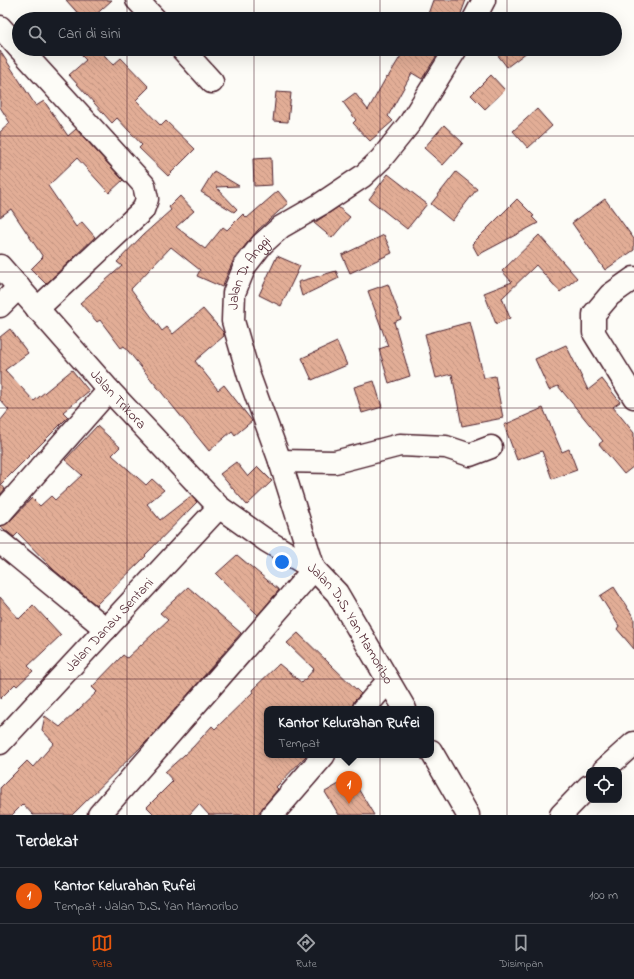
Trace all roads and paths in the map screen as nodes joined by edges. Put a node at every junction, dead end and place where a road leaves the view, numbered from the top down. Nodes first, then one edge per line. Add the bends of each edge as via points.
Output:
1 (137, 0) edge
2 (484, 0) edge
3 (148, 12) edge
4 (478, 12) edge
5 (0, 27) edge
6 (12, 41) edge
7 (25, 56) edge
8 (188, 56) edge
9 (452, 56) edge
10 (212, 82) dead end
11 (0, 266) edge
12 (634, 278) edge
13 (19, 287) junction
14 (0, 306) edge
15 (37, 310) junction
16 (109, 390) junction
17 (634, 397) edge
18 (491, 447) dead end
19 (280, 461) junction
20 (219, 507) junction
21 (0, 514) edge
22 (244, 524) joint
23 (0, 542) edge
24 (314, 569) junction
25 (106, 629) junction
26 (388, 681) junction
27 (367, 706) edge
28 (403, 706) edge
29 (0, 743) edge
30 (634, 743) edge
31 (434, 756) edge
32 (321, 758) edge
33 (607, 767) edge
34 (586, 789) edge
35 (99, 815) edge
36 (272, 815) edge
37 (468, 815) edge
38 (561, 815) edge

1 - 3 street
2 - 4 street
5 - 6 street
7 - 15 street via 144,185 147,199 143,210
8 - 10 street
9 - 19 street, Jalan D. Anggi via 410,123 381,160 327,200 281,227 262,244 245,266 234,293 233,320 249,376
11 - 13 street, Jalan Trikora
12 - 17 street via 610,295 594,314 594,333
13 - 14 street
13 - 15 street, Jalan Trikora
15 - 16 street, Jalan Trikora
16 - 20 street, Jalan Trikora
16 - 21 street
18 - 19 street via 470,455 446,447 400,445 335,462
19 - 24 street, Jalan D. Anggi
20 - 22 street, Jalan Trikora
20 - 25 street, Jalan Danau Sentani
22 - 24 street, Jalan D.S. Yan Mamoribo
23 - 25 street
24 - 26 street, Jalan D.S. Yan Mamoribo via 337,594
24 - 35 street
25 - 29 street, Jalan Danau Sentani
26 - 27 street
26 - 28 street, Jalan D.S. Yan Mamoribo
30 - 33 street
31 - 37 street
32 - 36 street
34 - 38 street

